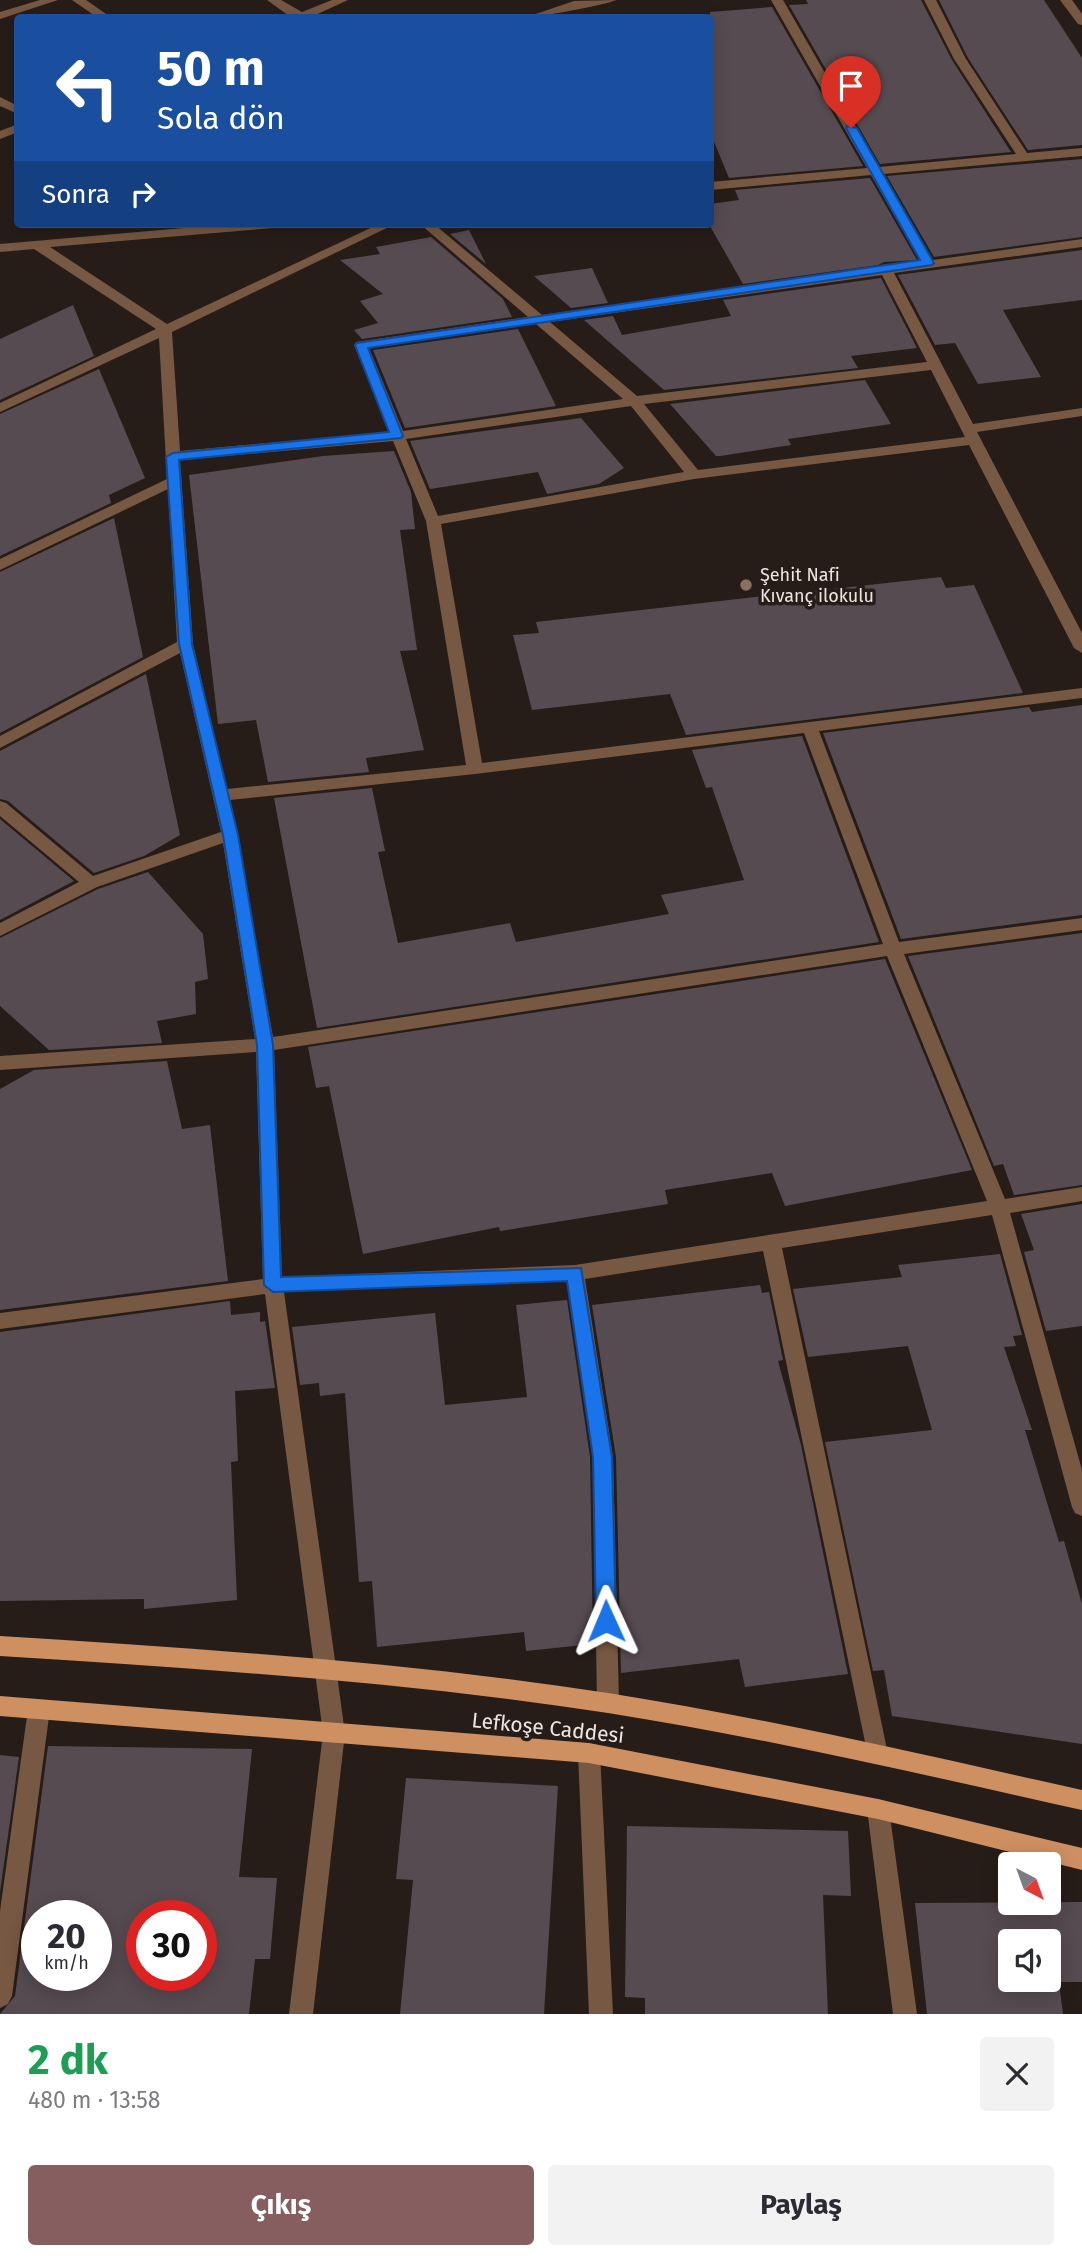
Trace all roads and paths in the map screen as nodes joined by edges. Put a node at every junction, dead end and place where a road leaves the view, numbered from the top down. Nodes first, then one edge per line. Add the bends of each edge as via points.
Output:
1 (52, 0) edge
2 (78, 0) edge
3 (273, 0) edge
4 (342, 0) edge
5 (610, 0) edge
6 (777, 0) edge
7 (930, 0) edge
8 (1066, 0) edge
9 (101, 14) edge
10 (296, 14) edge
11 (308, 14) edge
12 (542, 14) edge
13 (0, 16) edge
14 (1082, 22) edge
15 (1082, 152) edge
16 (1024, 158) junction
17 (876, 171) junction
18 (714, 186) edge
19 (117, 228) edge
20 (177, 228) edge
21 (380, 228) edge
22 (431, 228) edge
23 (107, 237) junction
24 (34, 243) junction
25 (1082, 243) edge
26 (0, 248) edge
27 (928, 263) junction
28 (885, 268) junction
29 (538, 318) junction
30 (165, 329) junction
31 (936, 365) junction
32 (634, 401) junction
33 (0, 408) edge
34 (1081, 413) edge
35 (970, 435) junction
36 (397, 436) junction
37 (173, 457) junction
38 (694, 475) junction
39 (172, 482) junction
40 (433, 521) junction
41 (0, 565) edge
42 (186, 644) junction
43 (1082, 648) edge
44 (1082, 693) edge
45 (810, 727) junction
46 (0, 743) edge
47 (475, 769) junction
48 (221, 795) junction
49 (0, 807) edge
50 (230, 835) junction
51 (91, 883) junction
52 (1082, 924) edge
53 (0, 930) edge
54 (893, 949) junction
55 (265, 1045) junction
56 (0, 1063) edge
57 (1082, 1194) edge
58 (999, 1206) junction
59 (771, 1242) junction
60 (575, 1273) junction
61 (273, 1285) junction
62 (0, 1321) edge
63 (1079, 1481) edge
64 (1082, 1507) edge
65 (0, 1646) edge
66 (326, 1668) junction
67 (608, 1703) junction
68 (0, 1706) edge
69 (39, 1709) junction
70 (334, 1733) junction
71 (589, 1754) junction
72 (877, 1754) junction
73 (1082, 1800) edge
74 (878, 1809) junction
75 (1082, 1858) edge
76 (0, 1996) edge
77 (301, 2014) edge
78 (601, 2014) edge
79 (905, 2014) edge

1 - 13 street
2 - 9 street
3 - 10 street
4 - 11 street
5 - 12 street
6 - 17 street
7 - 16 street via 960,59
8 - 14 street
15 - 16 street
16 - 17 street
17 - 18 street
17 - 27 street
19 - 23 street
20 - 23 street
21 - 30 street
22 - 29 street
23 - 24 street
24 - 26 street
24 - 30 street
25 - 27 street
27 - 28 street
28 - 29 street
28 - 31 street
29 - 32 street
29 - 36 street via 361,345
30 - 33 street
30 - 37 street
31 - 32 street
31 - 35 street
32 - 36 street
32 - 38 street
34 - 35 street
35 - 38 street
35 - 43 street
36 - 37 street
36 - 40 street
37 - 39 street
38 - 40 street
39 - 41 street
39 - 42 street
40 - 47 street
42 - 46 street
42 - 48 street
44 - 45 street
45 - 47 street
45 - 54 street
47 - 48 street
48 - 50 street
49 - 51 street
50 - 51 street
50 - 55 street
51 - 53 street
52 - 54 street
54 - 55 street
54 - 58 street
55 - 56 street
55 - 61 street
57 - 58 street
58 - 59 street
58 - 63 street
59 - 60 street
59 - 72 street
60 - 61 street
60 - 67 street via 603,1457
61 - 62 street
61 - 66 street
63 - 64 street
65 - 66 main road, Lefkoşe Caddesi
66 - 67 main road, Lefkoşe Caddesi
66 - 70 street
67 - 72 main road, Lefkoşe Caddesi
68 - 69 main road, Lefkoşe Caddesi
69 - 70 main road, Lefkoşe Caddesi
69 - 76 street
70 - 71 main road, Lefkoşe Caddesi
70 - 77 street
71 - 74 main road, Lefkoşe Caddesi
71 - 78 street
72 - 73 main road, Lefkoşe Caddesi
74 - 75 main road, Lefkoşe Caddesi
74 - 79 street

